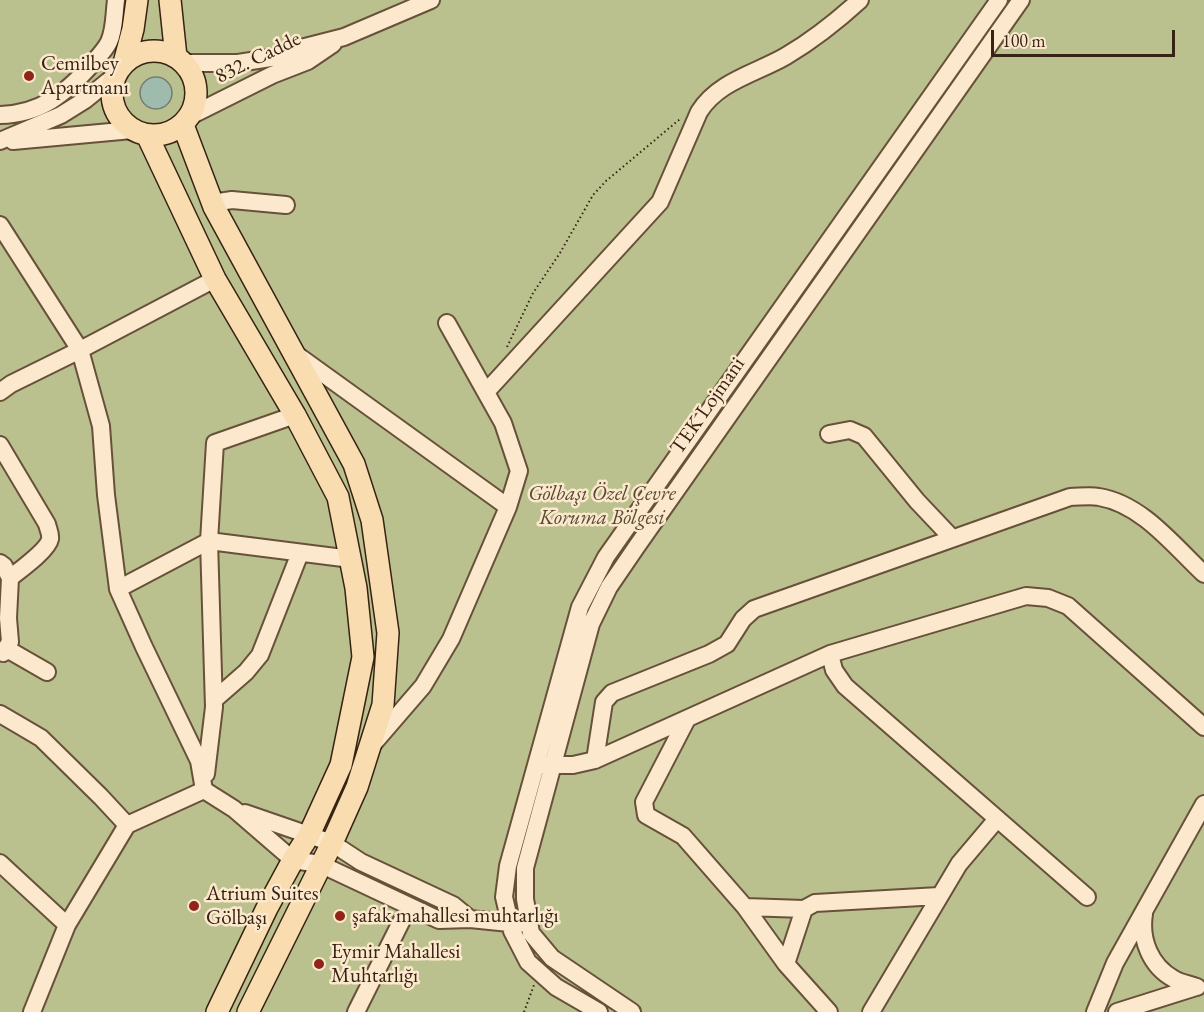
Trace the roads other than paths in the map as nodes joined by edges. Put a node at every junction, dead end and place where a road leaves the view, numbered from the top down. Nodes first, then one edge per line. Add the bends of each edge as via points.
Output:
1 (116, 0) edge
2 (137, 0) edge
3 (170, 0) edge
4 (430, 0) edge
5 (860, 0) edge
6 (999, 0) edge
7 (1021, 0) edge
8 (344, 37) junction
9 (180, 60) junction
10 (120, 68) junction
11 (0, 115) edge
12 (187, 120) junction
13 (140, 132) junction
14 (0, 142) edge
15 (212, 203) junction
16 (286, 205) dead end
17 (0, 225) edge
18 (215, 279) junction
19 (447, 323) dead end
20 (80, 350) junction
21 (295, 354) junction
22 (0, 392) edge
23 (486, 392) junction
24 (295, 415) junction
25 (829, 434) dead end
26 (0, 445) edge
27 (508, 507) junction
28 (952, 538) junction
29 (209, 541) junction
30 (300, 553) junction
31 (351, 559) junction
32 (0, 563) edge
33 (1204, 574) edge
34 (10, 578) junction
35 (118, 589) junction
36 (4, 650) edge
37 (830, 654) junction
38 (46, 672) dead end
39 (214, 700) junction
40 (0, 714) edge
41 (687, 718) junction
42 (1204, 727) edge
43 (369, 750) junction
44 (595, 760) junction
45 (545, 765) junction
46 (204, 790) junction
47 (1204, 804) edge
48 (234, 809) junction
49 (997, 819) junction
50 (127, 825) junction
51 (309, 835) junction
52 (332, 843) junction
53 (293, 860) junction
54 (0, 862) edge
55 (320, 864) junction
56 (939, 896) junction
57 (1087, 897) dead end
58 (745, 907) junction
59 (804, 909) junction
60 (1144, 910) junction
61 (402, 920) dead end
62 (470, 920) junction
63 (510, 924) junction
64 (67, 925) junction
65 (530, 925) junction
66 (786, 964) junction
67 (1200, 986) edge
68 (32, 1012) edge
69 (217, 1012) edge
70 (248, 1012) edge
71 (356, 1012) edge
72 (599, 1012) edge
73 (632, 1012) edge
74 (829, 1012) edge
75 (871, 1012) edge
76 (1095, 1012) edge
77 (1117, 1012) edge

1 - 11 street via 109,43 74,83 35,110
2 - 10 main road via 133,29
3 - 9 main road
4 - 8 street, 832. Cadde
5 - 23 street via 795,51 740,77 707,101 660,202
6 - 45 street, TEK Lojmani via 606,557 580,607
7 - 45 street, TEK Lojmani via 609,587 591,624
8 - 9 street, 832. Cadde via 261,60
8 - 12 street, 832. Cadde via 308,61 272,75
9 - 10 main road via 155,51 133,56
9 - 12 main road via 196,83 195,106
10 - 13 main road via 112,86 116,111 122,121
10 - 14 street via 85,100 61,115
12 - 13 main road via 172,132
12 - 15 main road
13 - 14 street
13 - 18 main road
15 - 16 street via 232,200
15 - 21 main road
17 - 20 street
18 - 20 street
18 - 24 main road
19 - 23 street
20 - 22 street
20 - 35 street via 101,426
21 - 27 street
21 - 43 main road via 354,464 372,520 388,633 383,705
23 - 27 street via 503,423 519,471
24 - 29 street via 215,443
24 - 31 main road via 338,497
25 - 28 street via 850,430 864,436
26 - 34 street via 51,536 45,548
27 - 43 street via 451,639 423,686
28 - 33 street via 1070,497 1098,497 1125,505 1145,518
28 - 44 street via 754,609 727,644 612,693 604,702
29 - 30 street
29 - 35 street
29 - 39 street
30 - 31 street
30 - 39 street via 260,655
31 - 51 main road via 363,657 341,765
32 - 34 street
34 - 36 street via 10,642
35 - 46 street via 199,761
36 - 38 street
37 - 41 street
37 - 42 street via 1026,596 1048,598 1068,606
37 - 49 street via 834,670 845,686
39 - 46 street
40 - 50 street via 41,738
41 - 44 street
41 - 58 street via 644,802 646,815 683,837
43 - 52 main road
44 - 45 street
45 - 63 street, TEK Lojmani via 508,866 504,897
45 - 65 street, TEK Lojmani via 525,868
46 - 48 street
46 - 50 street
47 - 60 street
48 - 51 street
48 - 53 street
49 - 56 street via 959,864
49 - 57 street
50 - 64 street
51 - 52 street
51 - 53 main road
52 - 55 main road
52 - 62 street via 361,862 453,905
53 - 55 street
53 - 69 main road
54 - 64 street
55 - 62 street via 439,920
55 - 70 main road
56 - 59 street via 815,903
56 - 75 street
58 - 59 street
58 - 66 street
59 - 66 street
60 - 67 street via 1145,945 1156,963 1173,979
60 - 76 street via 1115,963
61 - 71 street
62 - 63 street
63 - 65 street
63 - 72 street, TEK Lojmani via 528,962 556,987
64 - 68 street
65 - 73 street, TEK Lojmani via 531,933 552,958
66 - 74 street
67 - 77 street

